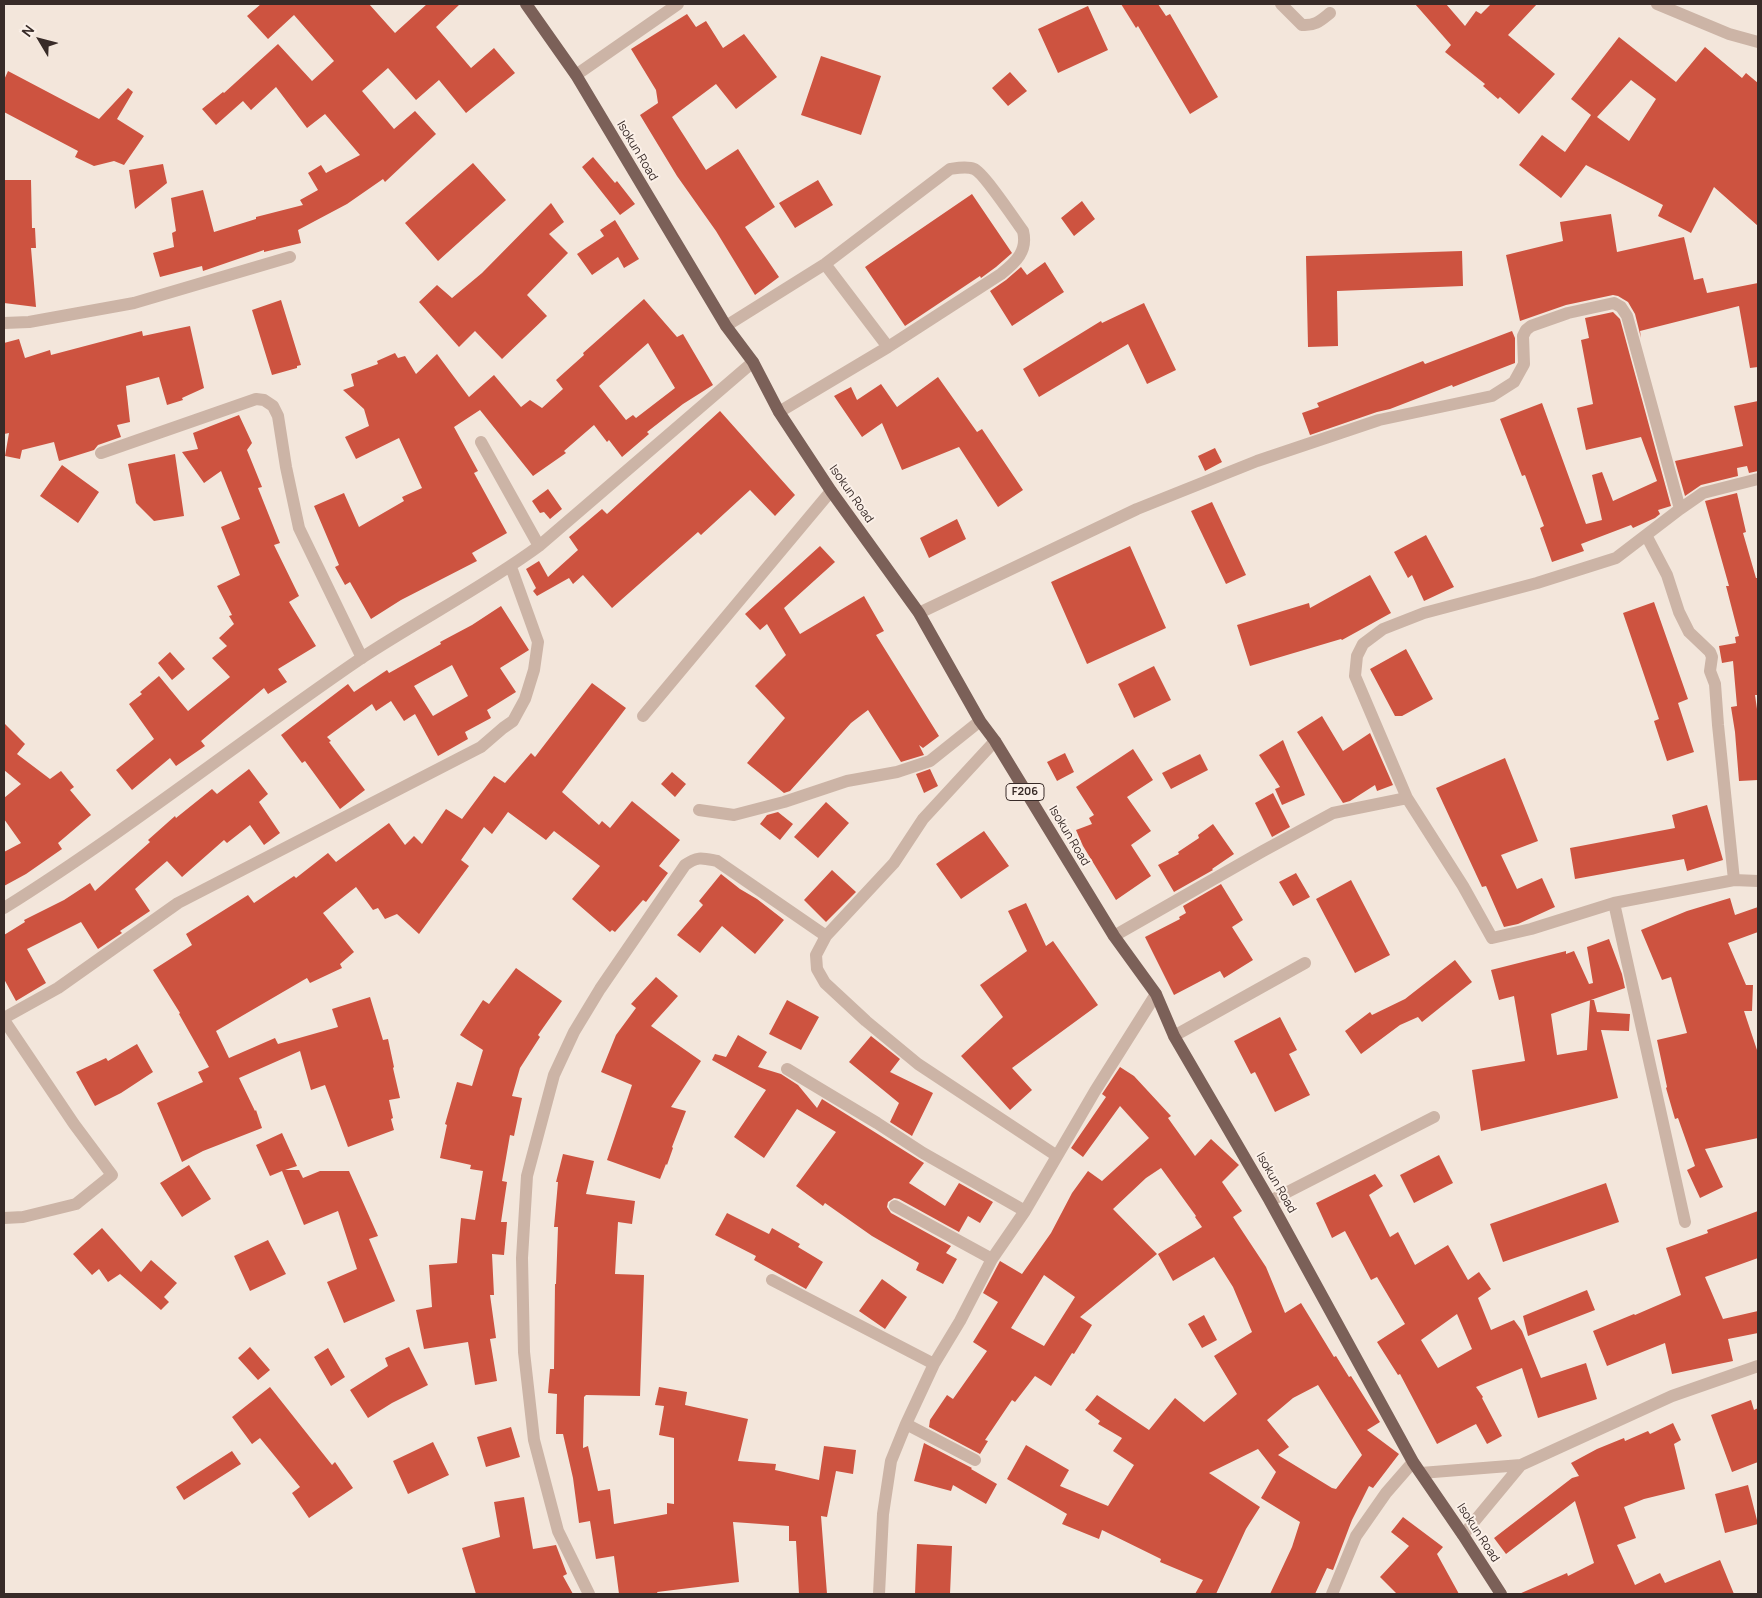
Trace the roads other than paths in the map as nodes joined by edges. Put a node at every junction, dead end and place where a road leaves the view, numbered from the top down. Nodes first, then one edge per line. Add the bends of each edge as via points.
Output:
1 (526, 4) edge
2 (678, 4) edge
3 (1281, 4) edge
4 (1656, 4) edge
5 (1330, 14) dead end
6 (1758, 42) edge
7 (576, 75) junction
8 (290, 257) dead end
9 (825, 264) junction
10 (4, 323) edge
11 (726, 326) junction
12 (888, 347) junction
13 (753, 362) junction
14 (779, 412) junction
15 (481, 442) dead end
16 (101, 453) dead end
17 (1758, 479) edge
18 (831, 491) junction
19 (1680, 509) junction
20 (1646, 536) junction
21 (539, 546) junction
22 (511, 567) junction
23 (919, 613) junction
24 (362, 658) junction
25 (643, 716) dead end
26 (980, 721) junction
27 (995, 741) junction
28 (1407, 798) junction
29 (699, 810) dead end
30 (1734, 880) junction
31 (1758, 881) edge
32 (1614, 903) junction
33 (4, 908) edge
34 (826, 936) junction
35 (1114, 936) junction
36 (1305, 964) dead end
37 (1156, 994) junction
38 (4, 1019) edge
39 (1174, 1036) junction
40 (787, 1069) dead end
41 (1434, 1117) dead end
42 (1057, 1156) junction
43 (1270, 1201) junction
44 (895, 1206) dead end
45 (1025, 1211) junction
46 (4, 1218) edge
47 (1685, 1222) dead end
48 (992, 1259) junction
49 (772, 1280) dead end
50 (934, 1364) junction
51 (1758, 1366) edge
52 (906, 1424) junction
53 (975, 1460) dead end
54 (1413, 1462) junction
55 (1521, 1465) junction
56 (1420, 1473) junction
57 (1463, 1535) junction
58 (589, 1594) edge
59 (879, 1594) edge
60 (1332, 1594) edge
61 (1501, 1594) edge

1 - 7 main road, Isokun Road / F206
2 - 7 street
3 - 5 street via 1302,25 1311,26
4 - 6 street via 1729,34
7 - 11 main road, Isokun Road / F206
8 - 10 street via 134,303 29,322
9 - 11 street
9 - 12 street
9 - 12 street via 950,168 974,169 989,184 1024,231 1026,240 1022,253 1002,274
11 - 13 main road, Isokun Road / F206
12 - 14 street
13 - 14 main road, Isokun Road / F206
13 - 21 street
14 - 18 main road, Isokun Road / F206
15 - 21 street
16 - 24 street via 256,399 273,406 278,416 298,528
17 - 19 street via 1703,493
18 - 23 main road, Isokun Road / F206
18 - 25 street
19 - 20 street
19 - 23 street via 1627,316 1614,303 1568,313 1531,326 1523,336 1524,364 1514,382 1492,396 1379,420 1257,461 1137,509
20 - 28 street via 1616,558 1424,613 1382,629 1363,644 1357,656 1355,676
20 - 30 street via 1668,575 1688,632 1712,657 1710,671 1715,684
21 - 22 street
22 - 24 street
22 - 38 street via 538,642 528,692 513,721 481,747 178,903 58,988
23 - 26 main road, Isokun Road / F206
24 - 33 street via 58,874
26 - 27 main road, Isokun Road / F206
26 - 29 street via 930,761 897,772 847,781 734,815
27 - 34 street via 923,819 894,863
27 - 35 main road, Isokun Road / F206
28 - 32 street via 1492,938
28 - 35 street via 1333,813
30 - 31 street
30 - 32 street
32 - 47 street
34 - 42 street via 816,955 817,969 825,983 918,1064
34 - 58 street via 717,861 695,858 685,865 600,989 574,1032 554,1075 526,1176 522,1258 524,1352 534,1440 558,1531
35 - 37 main road, Isokun Road / F206
36 - 39 street
37 - 39 main road, Isokun Road / F206
37 - 42 street
38 - 46 street via 112,1176 76,1204 23,1217
39 - 43 main road, Isokun Road / F206
40 - 45 street
41 - 43 street
42 - 45 street
43 - 54 main road, Isokun Road / F206
44 - 48 street
45 - 48 street
48 - 50 street
49 - 50 street
50 - 52 street
51 - 55 street via 1672,1396
52 - 53 street
52 - 59 street via 892,1460 883,1514
54 - 56 main road, Isokun Road / F206
54 - 60 street via 1356,1536
55 - 56 street
55 - 57 street
56 - 57 main road, Isokun Road / F206
57 - 61 main road, Isokun Road / F206

